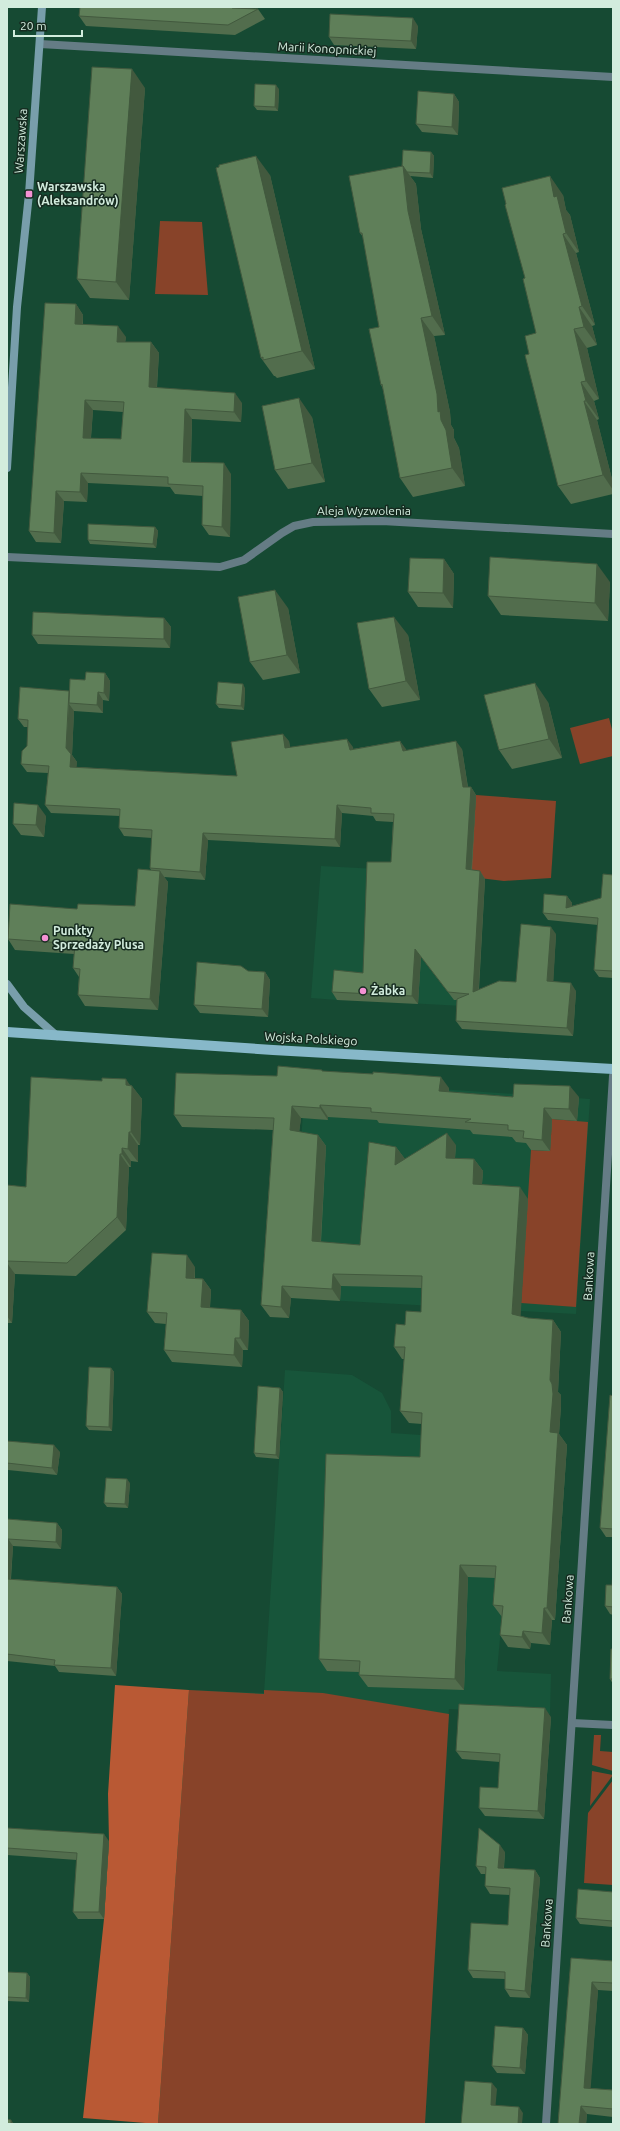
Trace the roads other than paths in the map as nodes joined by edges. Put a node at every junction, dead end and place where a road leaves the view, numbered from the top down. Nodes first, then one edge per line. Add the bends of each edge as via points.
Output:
1 (42, 7) edge
2 (40, 44) junction
3 (613, 77) edge
4 (7, 468) edge
5 (613, 534) edge
6 (7, 557) edge
7 (7, 984) edge
8 (7, 1032) edge
9 (57, 1036) junction
10 (613, 1069) edge
11 (613, 1076) edge
12 (572, 1723) junction
13 (613, 1725) edge
14 (546, 2124) edge

1 - 2 main road, Warszawska
2 - 3 street, Marii Konopnickiej
2 - 4 main road, Warszawska via 28,210 17,307
5 - 6 street, Aleja Wyzwolenia via 382,521 313,522 294,526 244,560 220,567
7 - 9 main road via 24,1007
8 - 9 main road, Wojska Polskiego
9 - 10 main road, Wojska Polskiego
11 - 12 street, Bankowa
12 - 13 street
12 - 14 street, Bankowa

